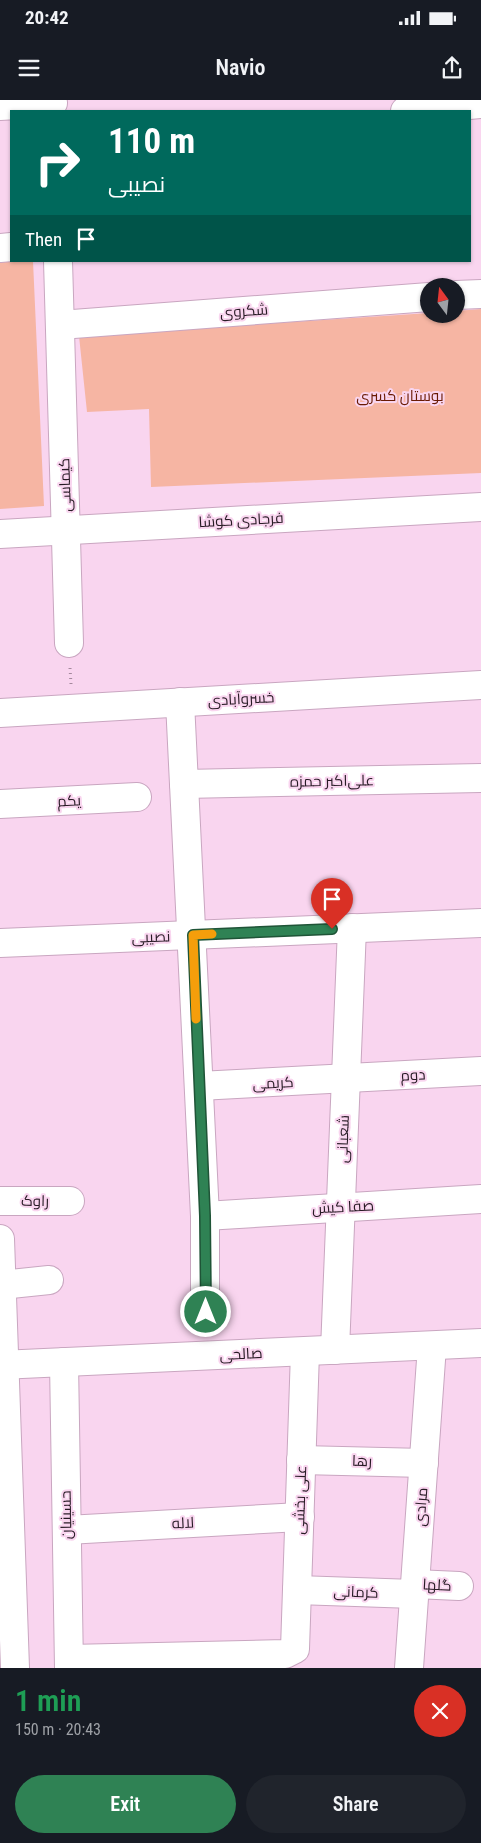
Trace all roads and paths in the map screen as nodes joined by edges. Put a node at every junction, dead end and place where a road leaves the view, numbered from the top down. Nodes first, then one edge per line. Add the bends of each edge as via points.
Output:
1 (481, 104) edge
2 (53, 105) edge
3 (0, 106) edge
4 (416, 110) edge
5 (58, 262) edge
6 (481, 294) edge
7 (465, 295) edge
8 (420, 299) edge
9 (60, 325) junction
10 (481, 507) edge
11 (66, 530) junction
12 (0, 534) edge
13 (70, 643) joint
14 (481, 685) edge
15 (180, 702) junction
16 (72, 708) junction
17 (0, 713) edge
18 (481, 778) edge
19 (184, 784) junction
20 (137, 797) dead end
21 (0, 804) edge
22 (481, 923) edge
23 (352, 928) junction
24 (193, 935) junction
25 (0, 942) edge
26 (481, 1071) edge
27 (346, 1079) junction
28 (199, 1086) junction
29 (481, 1200) edge
30 (0, 1201) edge
31 (70, 1201) dead end
32 (340, 1207) junction
33 (205, 1216) junction
34 (0, 1239) edge
35 (49, 1280) dead end
36 (1, 1285) junction
37 (206, 1312) dead end
38 (481, 1343) edge
39 (432, 1346) junction
40 (335, 1350) junction
41 (305, 1352) junction
42 (64, 1362) junction
43 (2, 1365) edge
44 (301, 1460) junction
45 (424, 1463) junction
46 (300, 1516) junction
47 (67, 1530) junction
48 (6, 1580) edge
49 (459, 1586) dead end
50 (415, 1589) junction
51 (297, 1590) junction
52 (10, 1657) edge
53 (69, 1664) edge
54 (409, 1668) edge

1 - 4 street
2 - 3 street
5 - 9 street, کیماسی
6 - 7 street
8 - 9 street, شکروی
9 - 11 street, کیماسی
10 - 11 street, فرجادی کوشا
11 - 12 street, فرجادی کوشا
11 - 13 street, کیماسی
13 - 16 path
14 - 15 street, خسروآبادی
15 - 16 street, خسروآبادی
15 - 19 street
16 - 17 street, خسروآبادی
18 - 19 street, علی‌اکبر حمزه
19 - 24 street
20 - 21 street, یکم
22 - 23 street, نصیبی
23 - 24 street, نصیبی
23 - 27 street, شعبانی
24 - 25 street, نصیبی
24 - 28 street
26 - 27 street, دوم
27 - 28 street, کریمی
27 - 32 street, شعبانی
28 - 33 street
29 - 32 street, صفا کیش
30 - 31 street, راوک
32 - 33 street, صفا کیش
32 - 40 street, شعبانی
33 - 37 street
34 - 36 street
35 - 36 street
36 - 43 street
38 - 39 street, صالحی
39 - 40 street, صالحی
39 - 45 street, مرادی
40 - 41 street, صالحی
41 - 42 street, صالحی
41 - 44 street, علی بخشی
42 - 43 street, صالحی
42 - 47 street, حسینیان
43 - 48 street
44 - 45 street, رها
44 - 46 street, علی بخشی
45 - 50 street, مرادی
46 - 47 street, لاله
46 - 51 street, علی بخشی
47 - 53 street, حسینیان
48 - 52 street
49 - 50 street, گلها
50 - 51 street, کرمانی
50 - 54 street, مرادی
51 - 53 street, علی بخشی via 295,1649 285,1654

